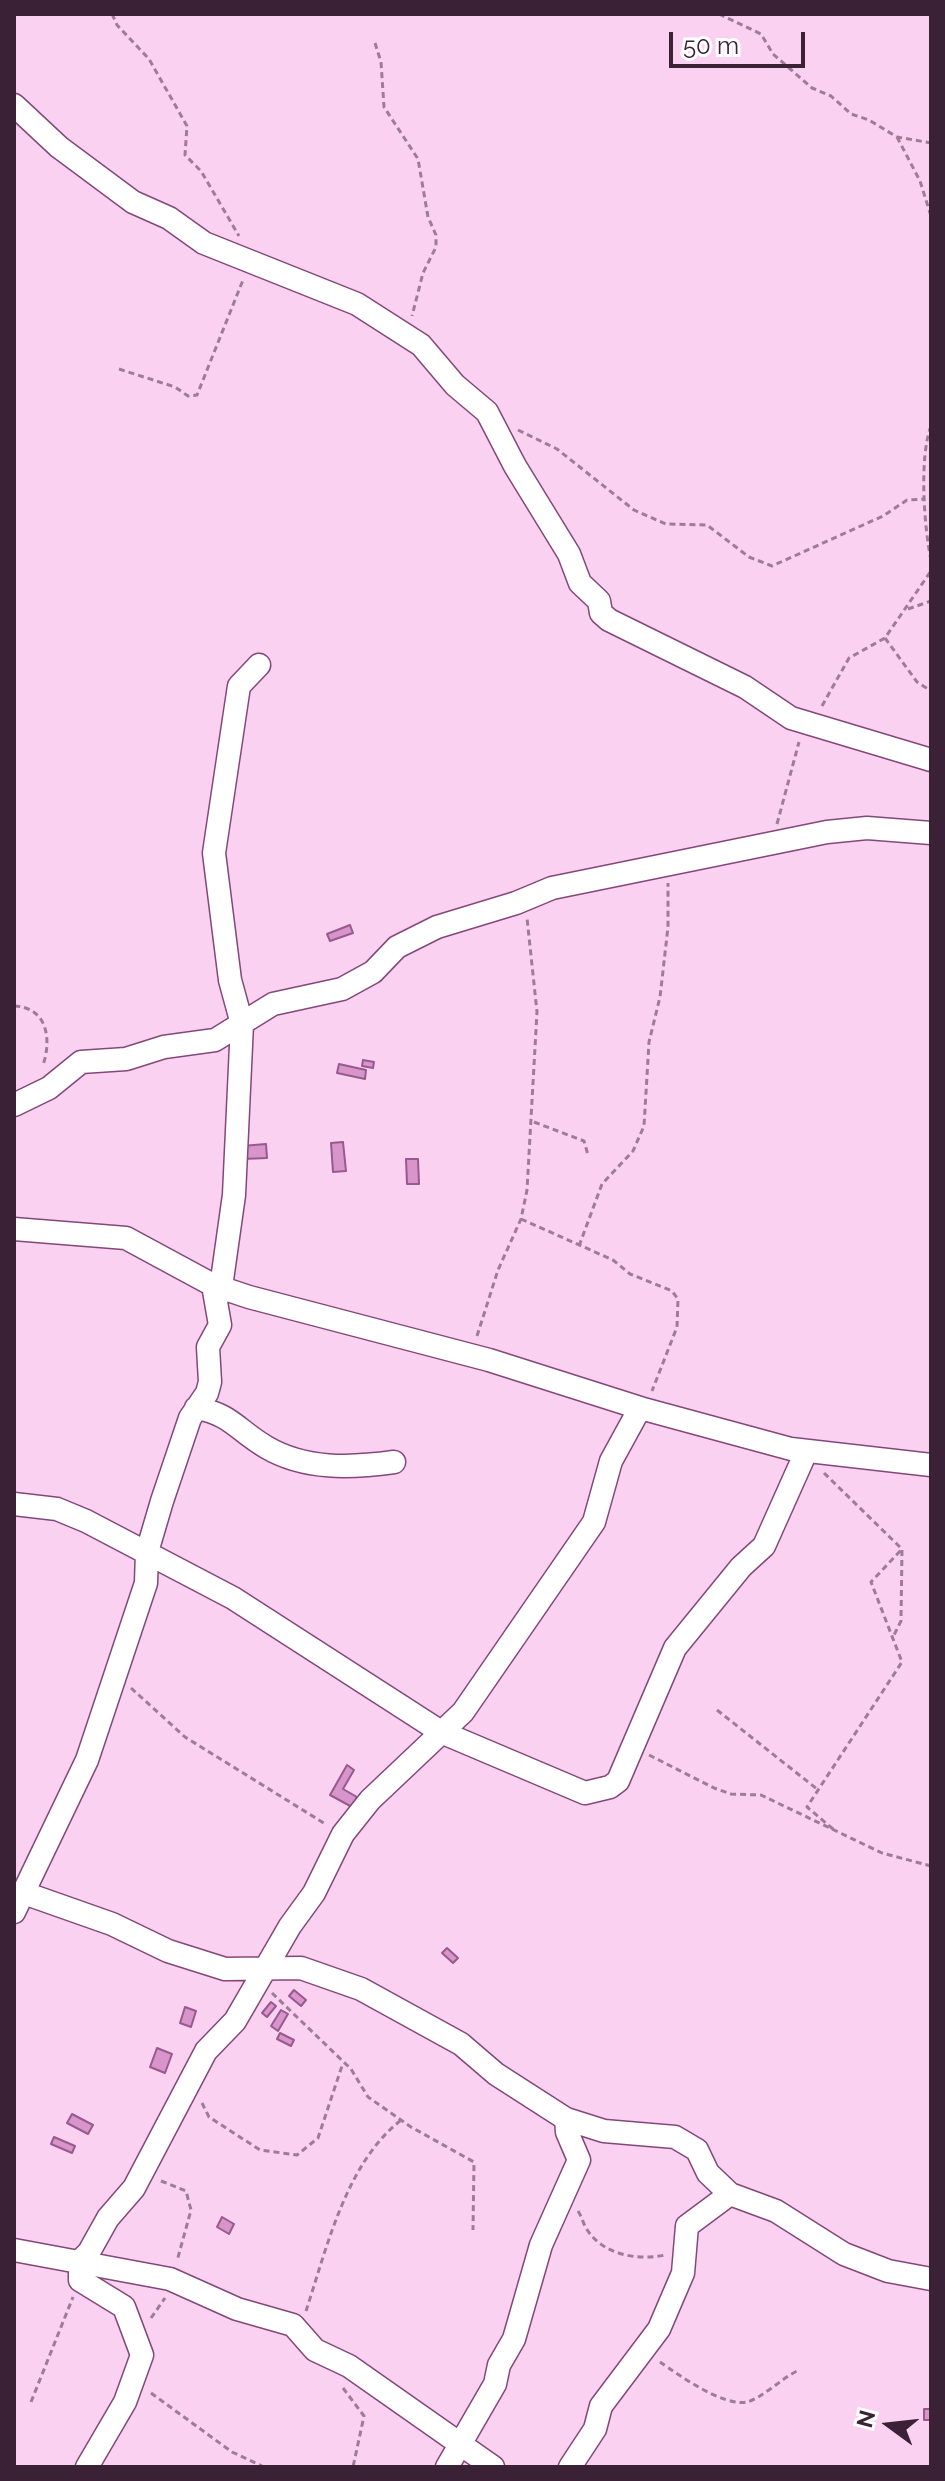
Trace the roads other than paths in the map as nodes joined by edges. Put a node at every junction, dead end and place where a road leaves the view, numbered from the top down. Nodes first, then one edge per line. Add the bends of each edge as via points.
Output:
1 (14, 105) edge
2 (259, 665) dead end
3 (931, 760) edge
4 (931, 833) edge
5 (242, 1024) junction
6 (20, 1103) edge
7 (14, 1229) edge
8 (217, 1286) junction
9 (196, 1408) junction
10 (640, 1408) junction
11 (805, 1454) junction
12 (394, 1462) dead end
13 (931, 1465) edge
14 (14, 1504) edge
15 (147, 1552) junction
16 (441, 1732) junction
17 (21, 1887) edge
18 (263, 1972) junction
19 (566, 2119) junction
20 (730, 2194) junction
21 (14, 2250) edge
22 (79, 2270) junction
23 (931, 2279) edge
24 (462, 2445) junction
25 (87, 2467) edge
26 (447, 2467) edge
27 (493, 2467) edge
28 (570, 2467) edge

1 - 3 street via 59,147 133,202 169,218 204,243 240,247 357,304 421,346 487,412 569,554 580,583 599,601 605,617 745,687 784,715
2 - 5 street via 239,686 214,853 230,980
4 - 5 street via 867,828 552,888 437,927 397,947 373,972 342,989 273,1004
5 - 6 street via 197,1045 81,1062
5 - 8 street via 234,1195
7 - 8 street via 126,1238
8 - 9 street via 220,1325 208,1347 207,1393
8 - 10 street
9 - 12 street via 219,1412 265,1447 309,1463 343,1467
9 - 15 street
10 - 11 street
10 - 16 street via 611,1461 594,1522 463,1712
11 - 13 street
11 - 16 street via 764,1546 675,1648 618,1781 585,1793
14 - 15 street via 57,1509
15 - 16 street via 233,1598
15 - 17 street via 148,1574 77,1783
16 - 18 street via 370,1800 335,1847 314,1893
17 - 18 street via 168,1951 225,1969
18 - 19 street via 301,1968 361,1989 461,2044 496,2074
18 - 22 street via 235,2021 208,2047 141,2175
19 - 20 street via 604,2131 675,2137 697,2150 708,2173
19 - 24 street via 579,2156 530,2276 514,2339
20 - 23 street via 776,2211 844,2254 888,2271
20 - 28 street via 688,2224 678,2288 659,2329 601,2406 595,2429
21 - 22 street
22 - 24 street via 172,2280 300,2329 315,2350 349,2366
22 - 25 street via 124,2307 142,2355 115,2421
24 - 26 street
24 - 27 street

